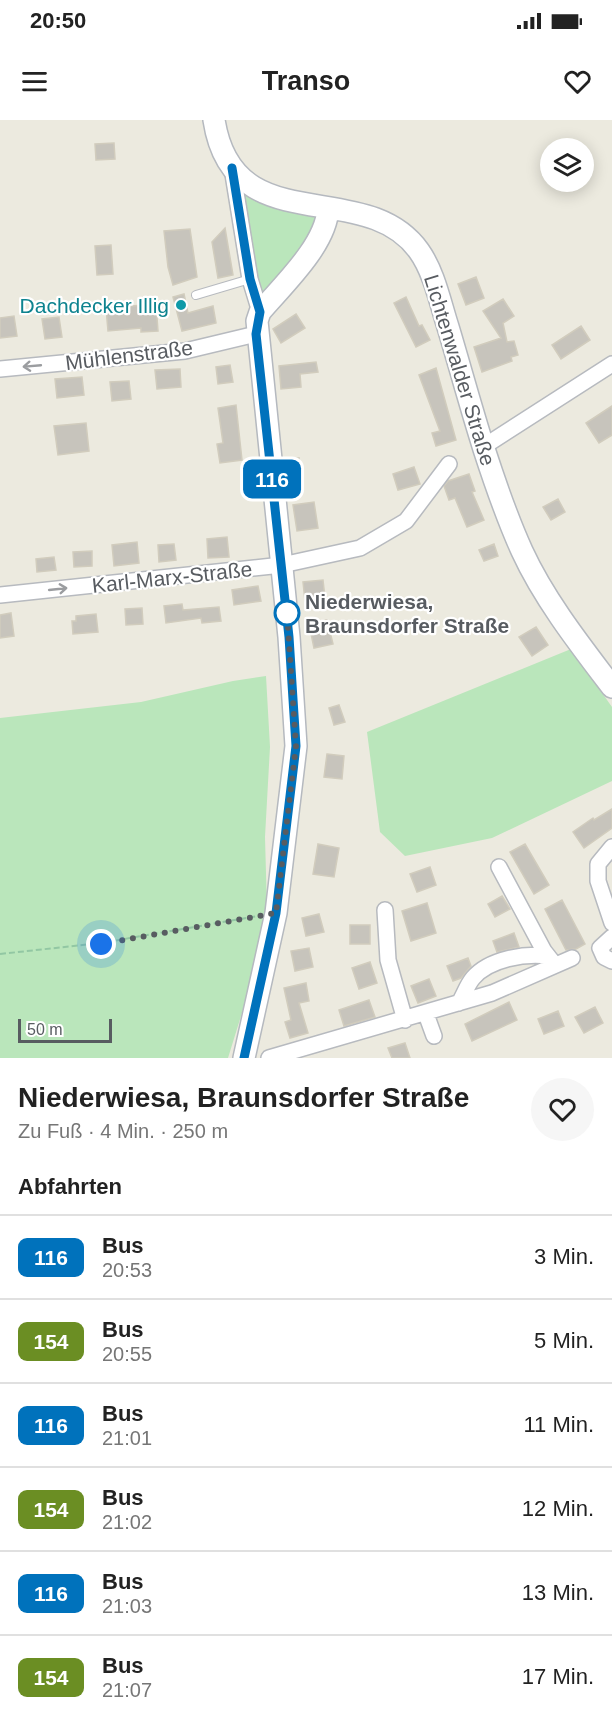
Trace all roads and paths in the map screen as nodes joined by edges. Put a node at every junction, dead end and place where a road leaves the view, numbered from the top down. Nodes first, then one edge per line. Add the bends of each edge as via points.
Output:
1 (214, 120) edge
2 (232, 168) junction
3 (328, 209) junction
4 (250, 279) junction
5 (196, 295) dead end
6 (260, 312) junction
7 (256, 334) junction
8 (612, 364) edge
9 (0, 369) edge
10 (483, 447) junction
11 (449, 464) dead end
12 (282, 565) junction
13 (0, 596) edge
14 (612, 687) edge
15 (612, 847) edge
16 (499, 867) dead end
17 (385, 910) dead end
18 (276, 913) junction
19 (612, 923) edge
20 (612, 937) edge
21 (0, 954) edge
22 (572, 958) dead end
23 (552, 961) junction
24 (612, 961) edge
25 (459, 1003) junction
26 (426, 1014) junction
27 (405, 1020) junction
28 (434, 1036) dead end
29 (244, 1058) edge
30 (269, 1058) edge

1 - 2 street, Lichtenwalder Straße via 220,146
2 - 3 street, Lichtenwalder Straße via 270,195
2 - 4 street
3 - 6 street via 319,240
3 - 10 street, Lichtenwalder Straße via 389,222 420,252 438,293
4 - 5 lane
4 - 6 street
6 - 7 street
7 -> 9 street, Mühlenstraße via 186,351
7 - 12 street
8 - 10 street
10 - 14 street, Lichtenwalder Straße via 523,552 545,591
11 - 12 street, Karl-Marx-Straße via 406,521 382,536 360,548
13 -> 12 street, Karl-Marx-Straße
12 - 18 street via 296,746
15 - 19 street via 598,864 598,882
16 - 23 street
17 - 27 street via 388,960
18 - 21 path via 101,944
18 - 29 street
20 - 24 street via 600,948 603,957
22 - 23 street
23 - 25 street via 492,993
23 - 25 street via 515,958 483,969
25 - 26 street
26 - 27 street
26 - 28 street
27 - 30 street

